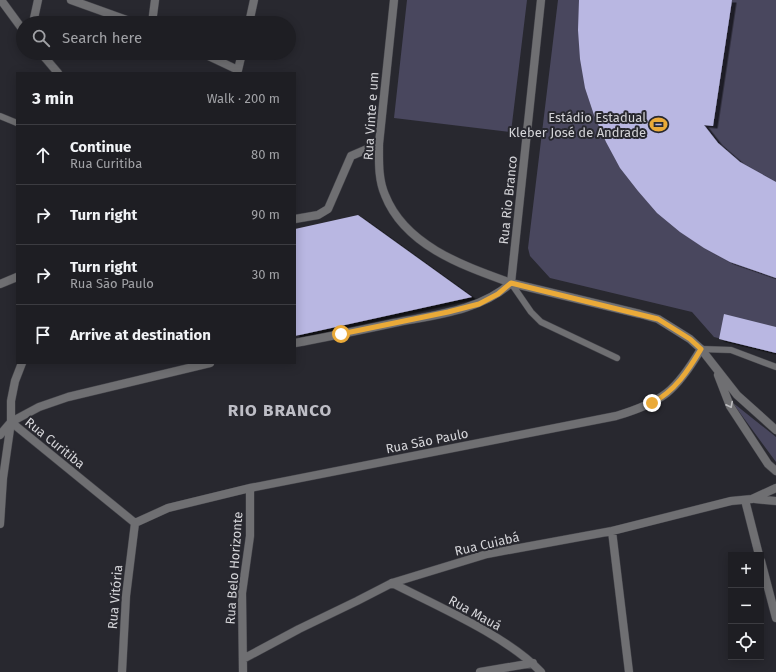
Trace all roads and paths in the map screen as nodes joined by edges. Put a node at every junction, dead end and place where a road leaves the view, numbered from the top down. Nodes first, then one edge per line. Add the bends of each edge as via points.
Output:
1 (1, 0) edge
2 (38, 0) edge
3 (71, 0) edge
4 (155, 0) edge
5 (254, 0) edge
6 (394, 0) edge
7 (541, 0) edge
8 (35, 16) edge
9 (116, 16) edge
10 (153, 16) edge
11 (251, 16) edge
12 (16, 20) edge
13 (47, 60) edge
14 (217, 60) edge
15 (240, 60) edge
16 (57, 72) edge
17 (0, 116) edge
18 (16, 123) edge
19 (379, 144) junction
20 (296, 219) edge
21 (16, 277) edge
22 (511, 283) junction
23 (0, 284) edge
24 (296, 344) edge
25 (701, 349) junction
26 (617, 358) dead end
27 (22, 364) edge
28 (206, 364) edge
29 (776, 367) edge
30 (715, 369) junction
31 (11, 422) junction
32 (776, 430) edge
33 (0, 435) edge
34 (776, 471) edge
35 (250, 488) junction
36 (776, 488) edge
37 (749, 499) junction
38 (776, 501) edge
39 (135, 523) junction
40 (0, 524) edge
41 (612, 531) junction
42 (758, 552) edge
43 (764, 572) edge
44 (392, 582) junction
45 (776, 618) edge
46 (242, 659) junction
47 (533, 663) junction
48 (122, 672) edge
49 (243, 672) edge
50 (480, 672) edge
51 (541, 672) edge
52 (629, 672) edge

1 - 12 street
2 - 8 street
3 - 9 street
4 - 10 street
5 - 11 street
6 - 19 street, Rua Vinte e um
7 - 22 street, Rua Rio Branco
13 - 16 street
14 - 15 street via 238,70
17 - 18 lane
19 - 20 street via 351,156 328,209 318,215
19 - 22 street, Rua Vinte e um via 380,179 384,194 396,216 429,247
21 - 23 street
22 - 24 street via 498,294 479,304
22 - 25 street, Rua Vinte e um via 658,319
22 - 26 lane via 541,322
25 - 29 lane via 731,350
25 - 30 street, Rua Vinte e um
25 - 35 street, Rua São Paulo via 686,375 665,396 638,410
27 - 31 street via 11,400
28 - 31 street, Rua Curitiba via 68,397 39,407
30 - 32 street via 737,395
30 -> 34 street via 730,406 768,464
31 - 33 street
31 - 39 street, Rua Curitiba
31 - 40 street
35 - 39 street, Rua São Paulo via 168,508
35 - 46 street, Rua Belo Horizonte via 250,536 242,592
36 - 37 street, Rua Cuiabá
37 - 38 street, Rua Cuiabá
37 - 41 street, Rua Cuiabá
37 - 42 street
39 - 48 street, Rua Vitória via 126,596
41 - 44 street, Rua Cuiabá via 487,554
41 - 52 street
43 - 45 street
44 - 46 street, Rua Cuiabá
44 - 47 street, Rua Mauá via 490,634
46 - 49 street, Rua Belo Horizonte
47 - 50 street
47 - 51 street, Rua Mauá

